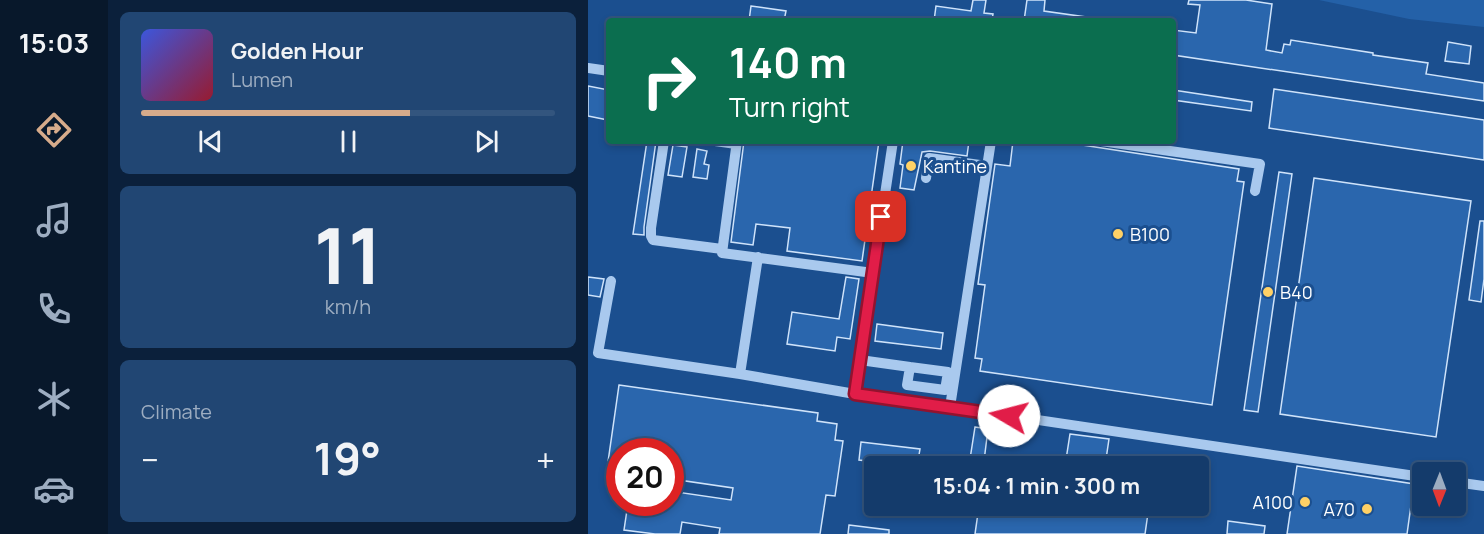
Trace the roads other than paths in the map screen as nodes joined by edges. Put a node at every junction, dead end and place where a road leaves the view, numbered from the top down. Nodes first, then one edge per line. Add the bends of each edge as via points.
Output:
1 (588, 68) edge
2 (606, 71) edge
3 (664, 144) edge
4 (737, 144) edge
5 (893, 144) edge
6 (990, 144) edge
7 (1122, 144) edge
8 (987, 165) junction
9 (875, 176) dead end
10 (887, 178) junction
11 (926, 178) dead end
12 (1255, 191) dead end
13 (722, 249) junction
14 (758, 257) junction
15 (873, 273) junction
16 (611, 281) dead end
17 (860, 360) junction
18 (910, 367) dead end
19 (740, 374) junction
20 (855, 394) junction
21 (950, 407) junction
22 (1412, 476) edge
23 (1466, 484) edge
24 (1484, 486) edge

1 - 2 lane
3 - 13 lane via 651,228 653,240
4 - 13 lane
5 - 10 lane
6 - 8 lane
7 - 12 lane via 1260,164
8 - 11 lane via 929,158
8 - 21 lane
9 - 10 lane
10 - 15 lane
13 - 14 lane via 722,253
14 - 15 lane
14 - 19 lane
15 - 17 lane
16 - 19 lane via 598,353
17 - 18 lane
17 - 20 lane
19 - 20 lane
20 - 21 lane
21 - 22 lane
23 - 24 lane

